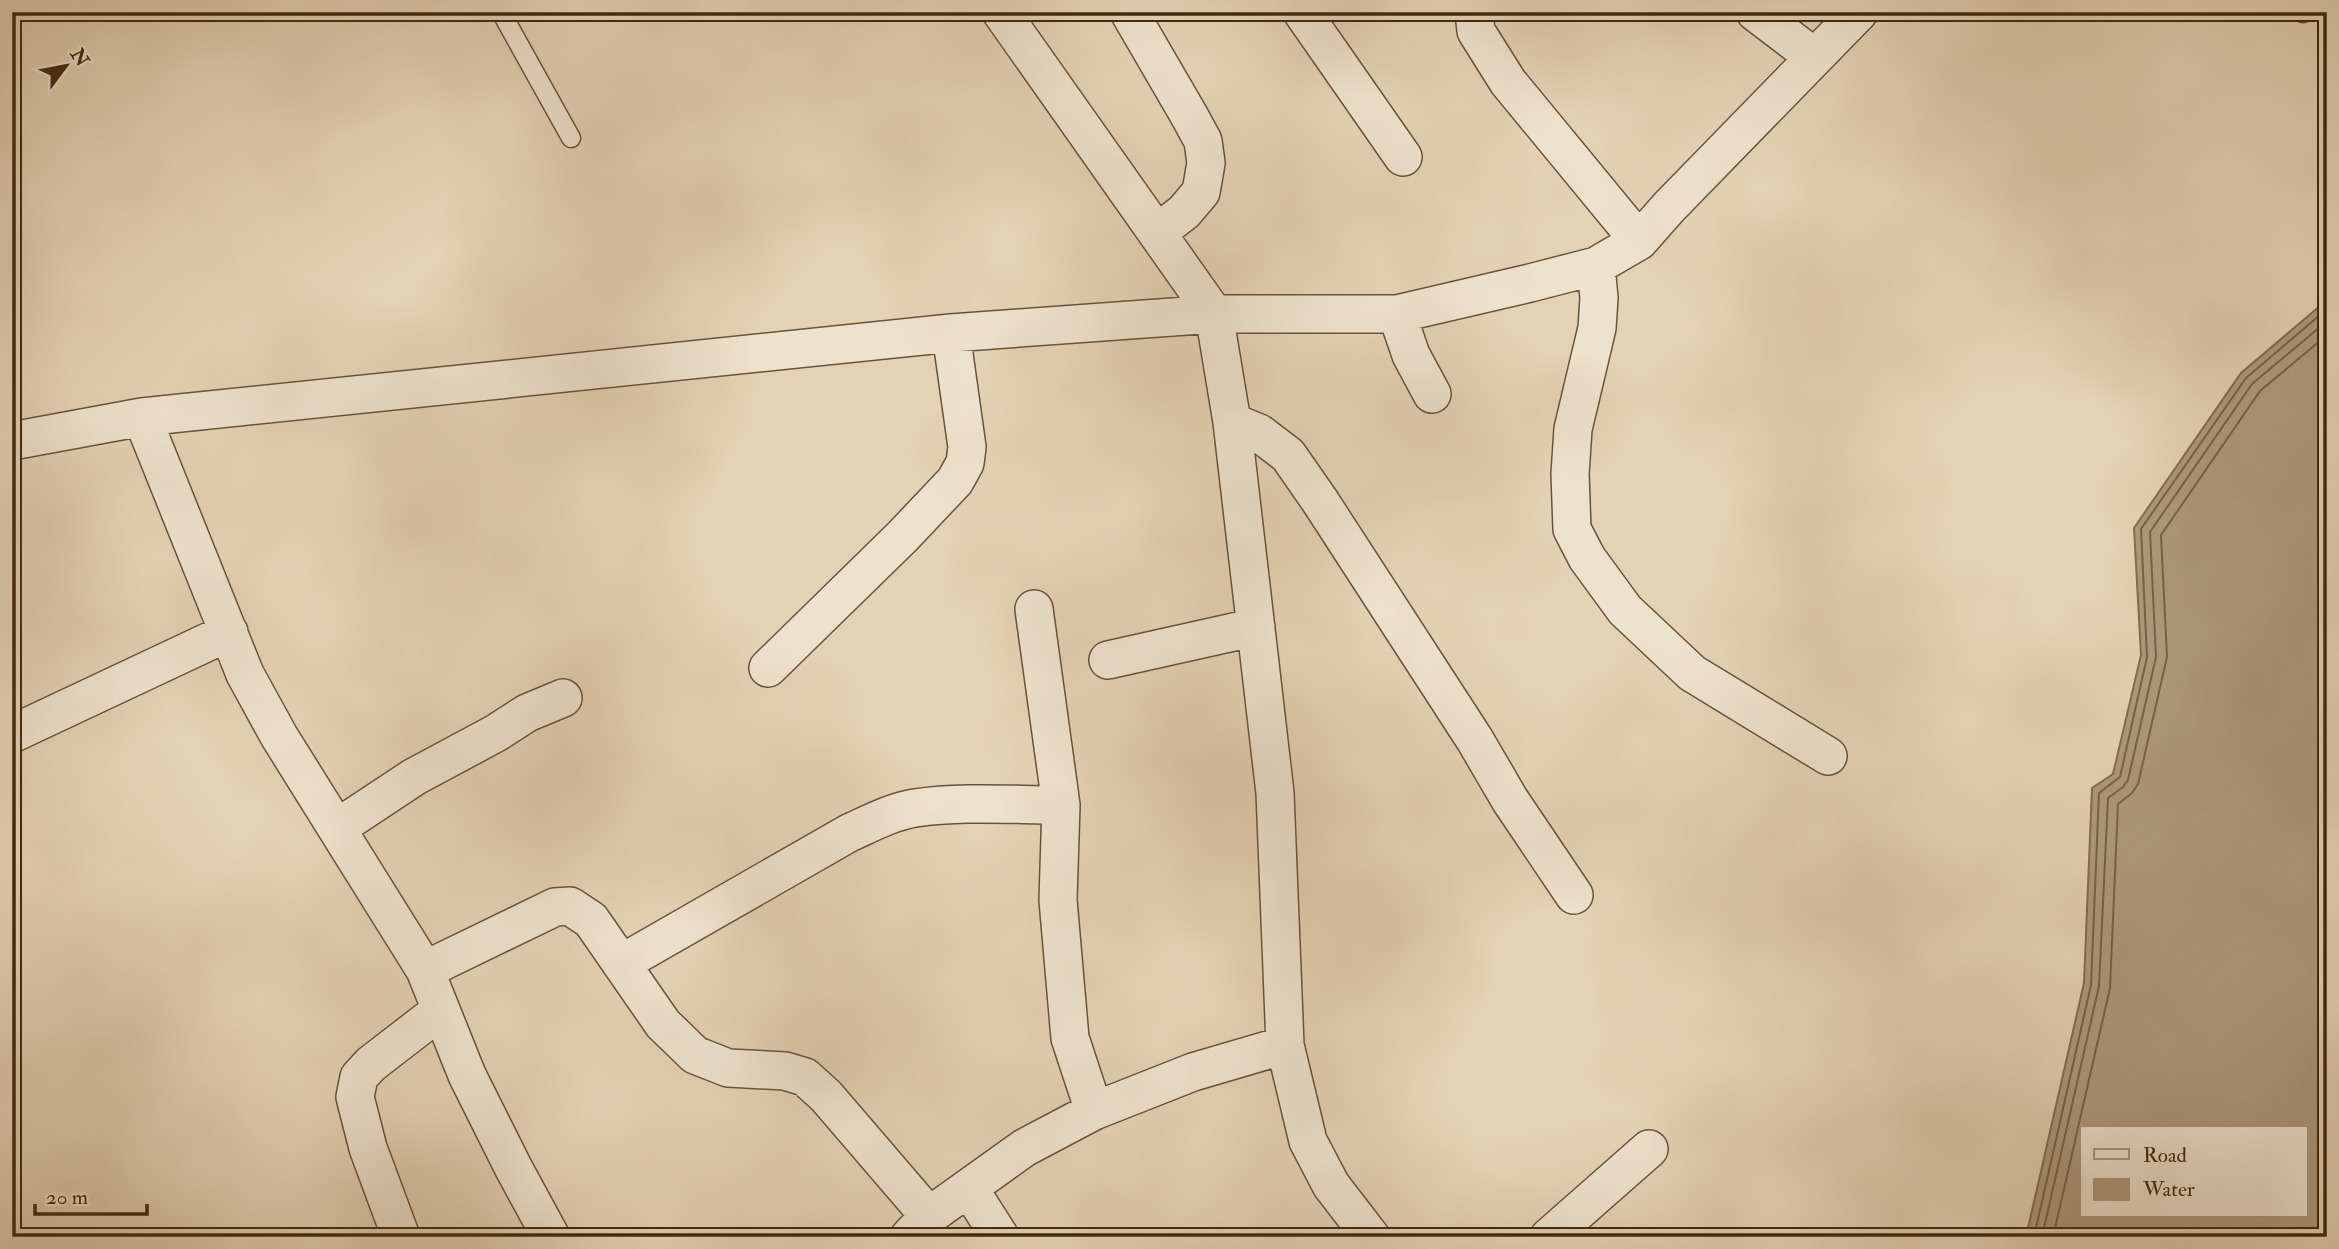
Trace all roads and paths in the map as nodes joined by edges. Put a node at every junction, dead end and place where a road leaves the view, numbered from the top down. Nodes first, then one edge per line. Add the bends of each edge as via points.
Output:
1 (501, 12) edge
2 (1129, 12) edge
3 (1302, 12) edge
4 (1474, 12) edge
5 (1755, 12) edge
6 (1859, 12) edge
7 (1006, 14) edge
8 (1814, 57) junction
9 (570, 138) dead end
10 (1403, 157) dead end
11 (1157, 233) junction
12 (1639, 241) junction
13 (1596, 266) junction
14 (1214, 314) junction
15 (1397, 314) junction
16 (950, 333) junction
17 (1432, 394) dead end
18 (142, 417) junction
19 (1232, 422) junction
20 (12, 441) edge
21 (1034, 610) dead end
22 (1256, 627) junction
23 (229, 632) junction
24 (1108, 660) dead end
25 (768, 668) dead end
26 (563, 698) dead end
27 (12, 734) edge
28 (1828, 756) dead end
29 (1061, 804) junction
30 (337, 828) junction
31 (1574, 895) dead end
32 (622, 963) junction
33 (425, 970) junction
34 (441, 1010) junction
35 (1285, 1045) junction
36 (1094, 1111) junction
37 (1649, 1149) dead end
38 (969, 1188) junction
39 (919, 1227) edge
40 (401, 1237) edge
41 (551, 1237) edge
42 (1000, 1237) edge
43 (1371, 1237) edge
44 (1549, 1237) edge

1 - 9 lane
2 - 11 street via 1197,129 1206,163 1201,192
3 - 10 street
4 - 12 street via 1476,31 1508,82
5 - 8 street
6 - 8 street
7 - 11 street
8 - 12 street
11 - 14 street
12 - 13 street
13 - 15 street
13 - 28 street via 1597,328 1573,429 1572,529 1625,610 1692,673
14 - 15 street
14 - 16 street
14 - 19 street
15 - 17 street via 1411,355
16 - 18 street
16 - 25 street via 967,447 965,463 955,481 903,536
18 - 20 street
18 - 23 street
19 - 22 street
19 - 31 street via 1259,433 1288,455
21 - 29 street
22 - 24 street
22 - 35 street via 1275,793
23 - 27 street
23 - 30 street via 245,674 279,736
26 - 30 street via 527,713 425,771
29 - 32 street via 941,806 883,817
29 - 36 street via 1058,900 1065,997 1070,1038
30 - 33 street
32 - 33 street via 591,920 570,906 555,907
32 - 39 street via 663,1024 695,1055 728,1068 785,1071 805,1077 827,1096
33 - 34 street
34 - 40 street via 371,1064 359,1077 355,1097 368,1148
34 - 41 street via 467,1074
35 - 36 street via 1193,1072
35 - 43 street via 1308,1141 1332,1185
36 - 38 street via 1024,1148
37 - 44 street
38 - 39 street
38 - 42 street

